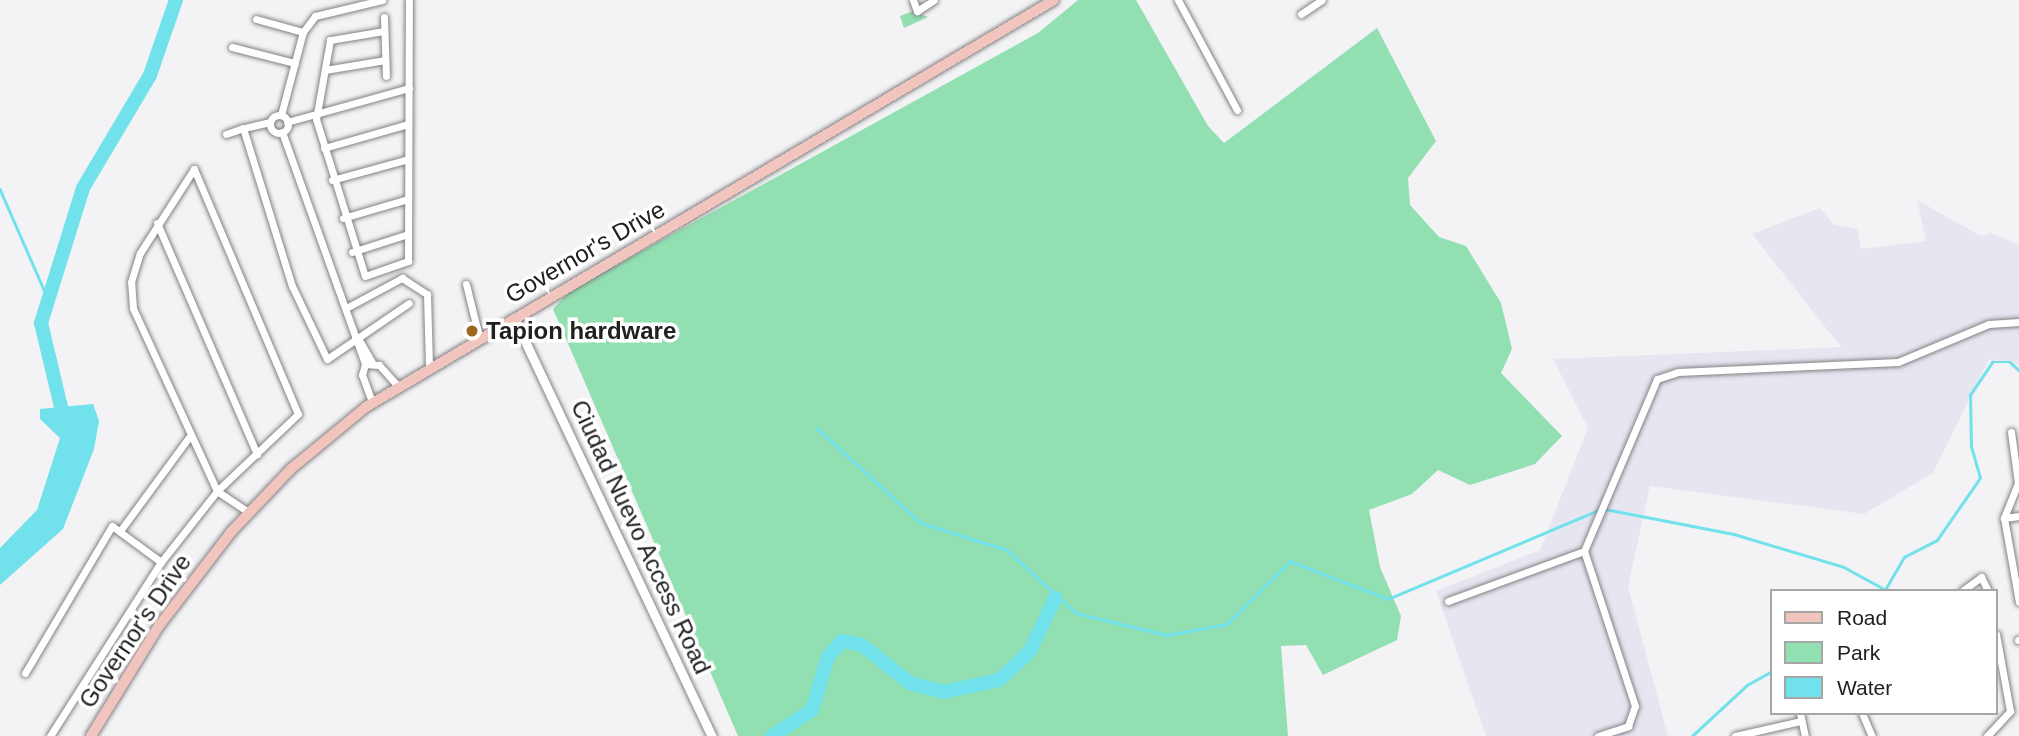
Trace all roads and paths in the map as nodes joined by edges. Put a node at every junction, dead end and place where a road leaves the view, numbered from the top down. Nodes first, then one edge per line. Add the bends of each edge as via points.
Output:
1 (382, 0) edge
2 (409, 0) edge
3 (913, 0) edge
4 (934, 0) edge
5 (1054, 0) edge
6 (1178, 0) edge
7 (1322, 0) edge
8 (1301, 14) dead end
9 (384, 17) dead end
10 (256, 19) dead end
11 (384, 31) junction
12 (303, 32) junction
13 (232, 47) dead end
14 (385, 60) junction
15 (295, 63) junction
16 (325, 70) junction
17 (386, 76) dead end
18 (409, 88) junction
19 (1237, 110) dead end
20 (317, 114) junction
21 (281, 115) junction
22 (270, 122) junction
23 (287, 122) junction
24 (408, 124) junction
25 (243, 128) junction
26 (282, 132) junction
27 (226, 134) dead end
28 (324, 148) junction
29 (408, 159) junction
30 (332, 180) junction
31 (408, 199) junction
32 (344, 218) junction
33 (157, 223) junction
34 (408, 234) junction
35 (352, 252) junction
36 (466, 284) dead end
37 (409, 303) dead end
38 (346, 308) junction
39 (517, 316) junction
40 (2019, 322) edge
41 (479, 337) junction
42 (358, 338) junction
43 (369, 363) junction
44 (429, 366) junction
45 (398, 386) junction
46 (372, 402) junction
47 (2011, 432) dead end
48 (189, 437) junction
49 (2016, 452) edge
50 (257, 454) junction
51 (2019, 483) edge
52 (217, 491) junction
53 (248, 512) junction
54 (2019, 516) edge
55 (2004, 518) junction
56 (120, 531) junction
57 (2019, 547) edge
58 (2008, 548) junction
59 (1584, 551) junction
60 (162, 562) junction
61 (2016, 575) edge
62 (1965, 589) edge
63 (1988, 589) edge
64 (1448, 601) dead end
65 (2019, 601) edge
66 (1998, 645) edge
67 (25, 673) dead end
68 (1863, 715) edge
69 (1801, 717) edge
70 (50, 736) edge
71 (91, 736) edge
72 (712, 736) edge
73 (1598, 736) edge
74 (1736, 736) edge
75 (1805, 736) edge
76 (1872, 736) edge
77 (1987, 736) edge

1 - 12 street via 315,16
2 - 18 street
3 - 4 street via 917,11
5 - 39 main road, Governor's Drive
6 - 19 street
7 - 8 street
9 - 11 street
10 - 12 street
11 - 14 street
11 - 16 street via 331,40
12 - 15 street
13 - 15 street
14 - 16 street
14 - 17 street
15 - 21 street
16 - 20 street
18 - 20 street
18 - 24 street
20 - 23 street
20 - 28 street
21 - 22 street
21 - 23 street
22 - 25 street
22 - 26 street
23 - 26 street
24 - 28 street
24 - 29 street
25 - 27 street
25 - 42 street via 292,286 327,359
26 - 38 street
28 - 30 street
29 - 30 street
29 - 31 street
30 - 32 street
31 - 32 street
31 - 34 street
32 - 35 street
33 - 48 street via 131,282 133,308
33 - 50 street
33 - 50 street via 194,169 298,414
34 - 35 street
34 - 35 street via 408,261 365,276
36 - 41 street
37 - 42 street
38 - 42 street
38 - 44 street via 402,278 427,294
39 - 41 main road, Governor's Drive
39 - 72 street, Ciudad Nuevo Access Road
40 - 59 street via 1989,324 1898,362 1667,374 1650,389
41 - 44 main road, Governor's Drive
42 - 43 street
43 - 45 street
43 - 46 street via 362,375
44 - 45 main road, Governor's Drive
45 - 46 main road, Governor's Drive
46 - 53 main road, Governor's Drive
47 - 49 street
48 - 52 street
48 - 56 street
49 - 51 street
50 - 52 street
51 - 55 street
52 - 53 street
52 - 60 street
53 - 71 main road, Governor's Drive via 159,626
54 - 55 street
55 - 58 street
56 - 60 street
56 - 67 street via 112,526
57 - 58 street
58 - 61 street
59 - 64 street
59 - 73 street via 1635,706 1628,726
60 - 70 street
61 - 65 street
62 - 63 street via 1981,577
66 - 77 street via 2010,711
68 - 76 street
69 - 74 street
69 - 75 street

